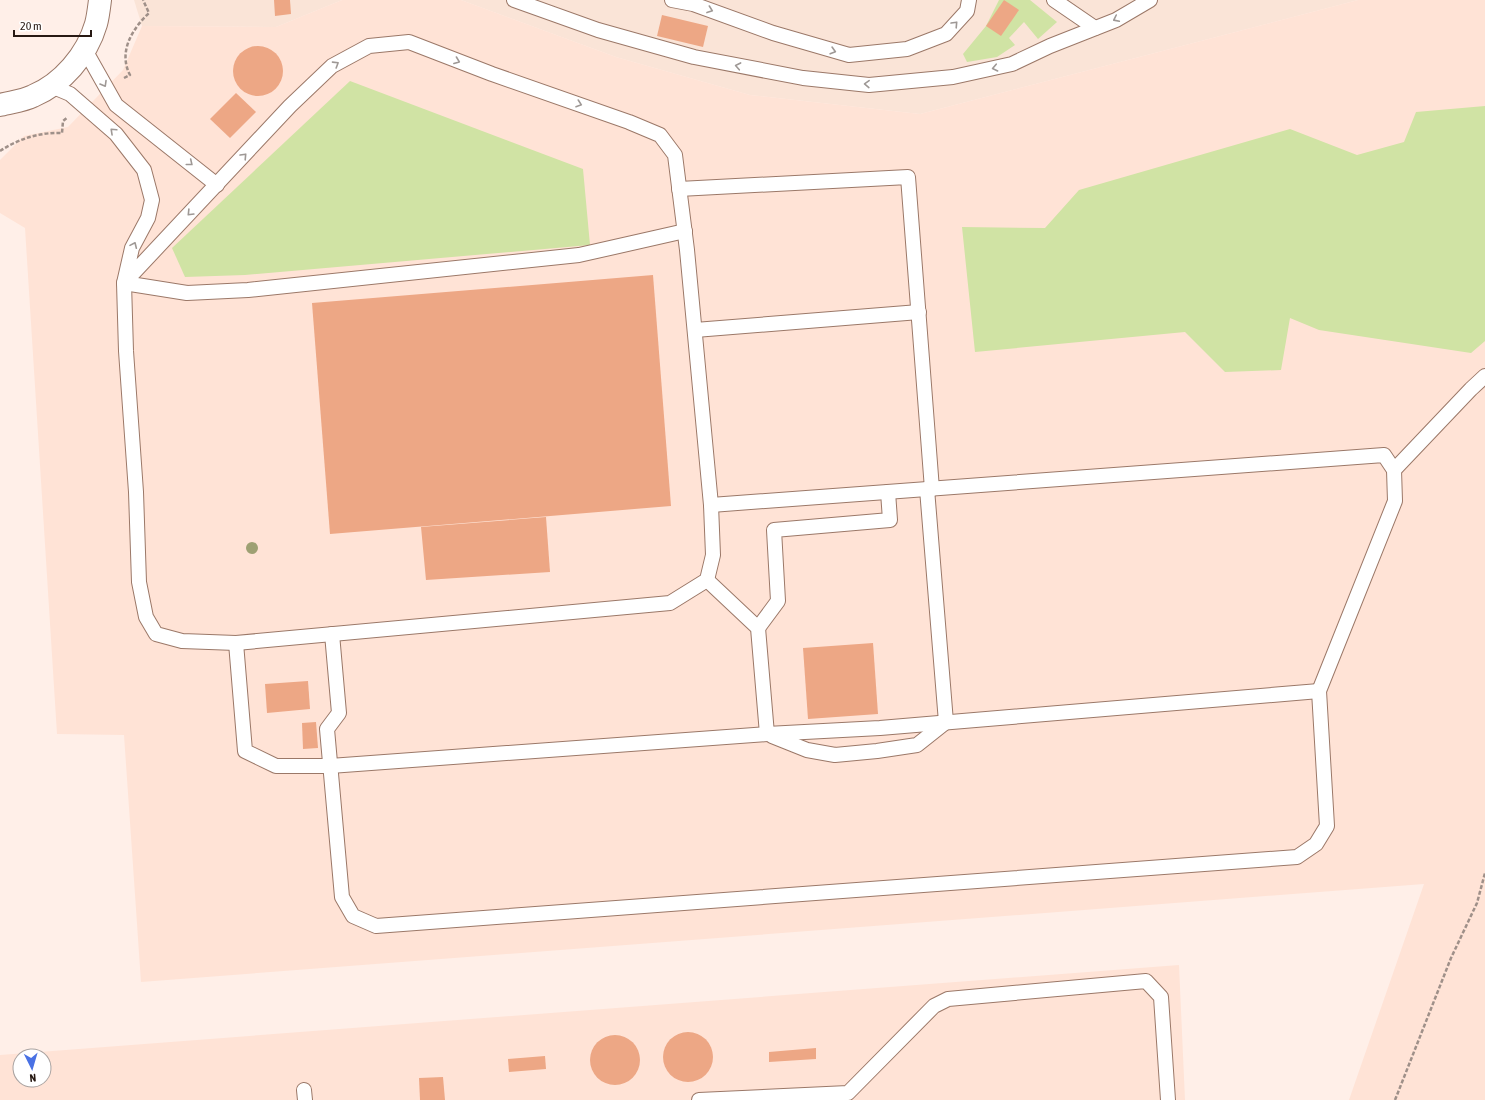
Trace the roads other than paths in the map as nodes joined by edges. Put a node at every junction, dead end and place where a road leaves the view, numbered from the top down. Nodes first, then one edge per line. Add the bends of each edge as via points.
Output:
1 (100, 0) edge
2 (514, 0) edge
3 (672, 0) edge
4 (969, 0) edge
5 (1054, 0) edge
6 (1150, 0) edge
7 (1096, 28) junction
8 (85, 50) junction
9 (51, 86) junction
10 (32, 97) junction
11 (0, 105) edge
12 (0, 118) edge
13 (217, 185) junction
14 (679, 189) junction
15 (685, 231) junction
16 (124, 283) junction
17 (918, 312) junction
18 (695, 330) junction
19 (1485, 376) edge
20 (1394, 470) junction
21 (930, 489) junction
22 (888, 492) junction
23 (711, 505) junction
24 (707, 580) junction
25 (758, 628) junction
26 (332, 634) junction
27 (236, 643) junction
28 (1319, 691) junction
29 (946, 722) junction
30 (768, 734) junction
31 (330, 766) junction
32 (848, 1097) edge
33 (699, 1100) edge
34 (1168, 1100) edge

1 - 8 street via 96,25
7 -> 2 lane via 1012,64 953,77 869,85 803,78 694,57 598,30
3 -> 4 lane via 693,4 773,33 850,55 907,49 946,34 968,10
5 - 7 lane
6 -> 7 lane via 1116,20
8 - 9 street via 70,70
8 -> 13 lane via 116,105
9 - 10 street
16 -> 9 lane via 132,248 148,218 152,200 144,170 116,134 70,94
10 - 11 street
10 - 12 street
13 -> 14 lane via 290,106 332,66 369,46 409,42 660,135 675,154
13 -> 16 lane
14 - 15 lane
14 - 17 lane via 908,177
15 - 16 lane via 579,255 248,290 187,293
15 - 18 lane
16 - 27 lane via 139,582 146,617 156,634 182,641
17 - 18 lane
17 - 21 lane
18 - 23 lane
19 - 20 lane
20 - 21 lane via 1384,455
20 - 28 lane via 1395,501
21 - 22 lane
21 - 29 lane
22 - 23 lane
22 - 25 lane via 890,520 774,530 778,601
23 - 24 lane via 713,555
24 - 25 lane
24 - 26 lane via 670,603
25 - 30 lane
26 - 27 lane
26 - 31 lane via 339,712 327,730
27 - 31 lane via 245,751 276,766
28 - 29 lane
28 - 31 lane via 1327,826 1316,844 1297,857 376,926 353,916 342,897
29 - 30 lane
29 - 30 lane via 917,745 835,755 807,750
30 - 31 lane
32 - 33 lane
32 - 34 lane via 934,1006 948,999 1146,981 1161,997

